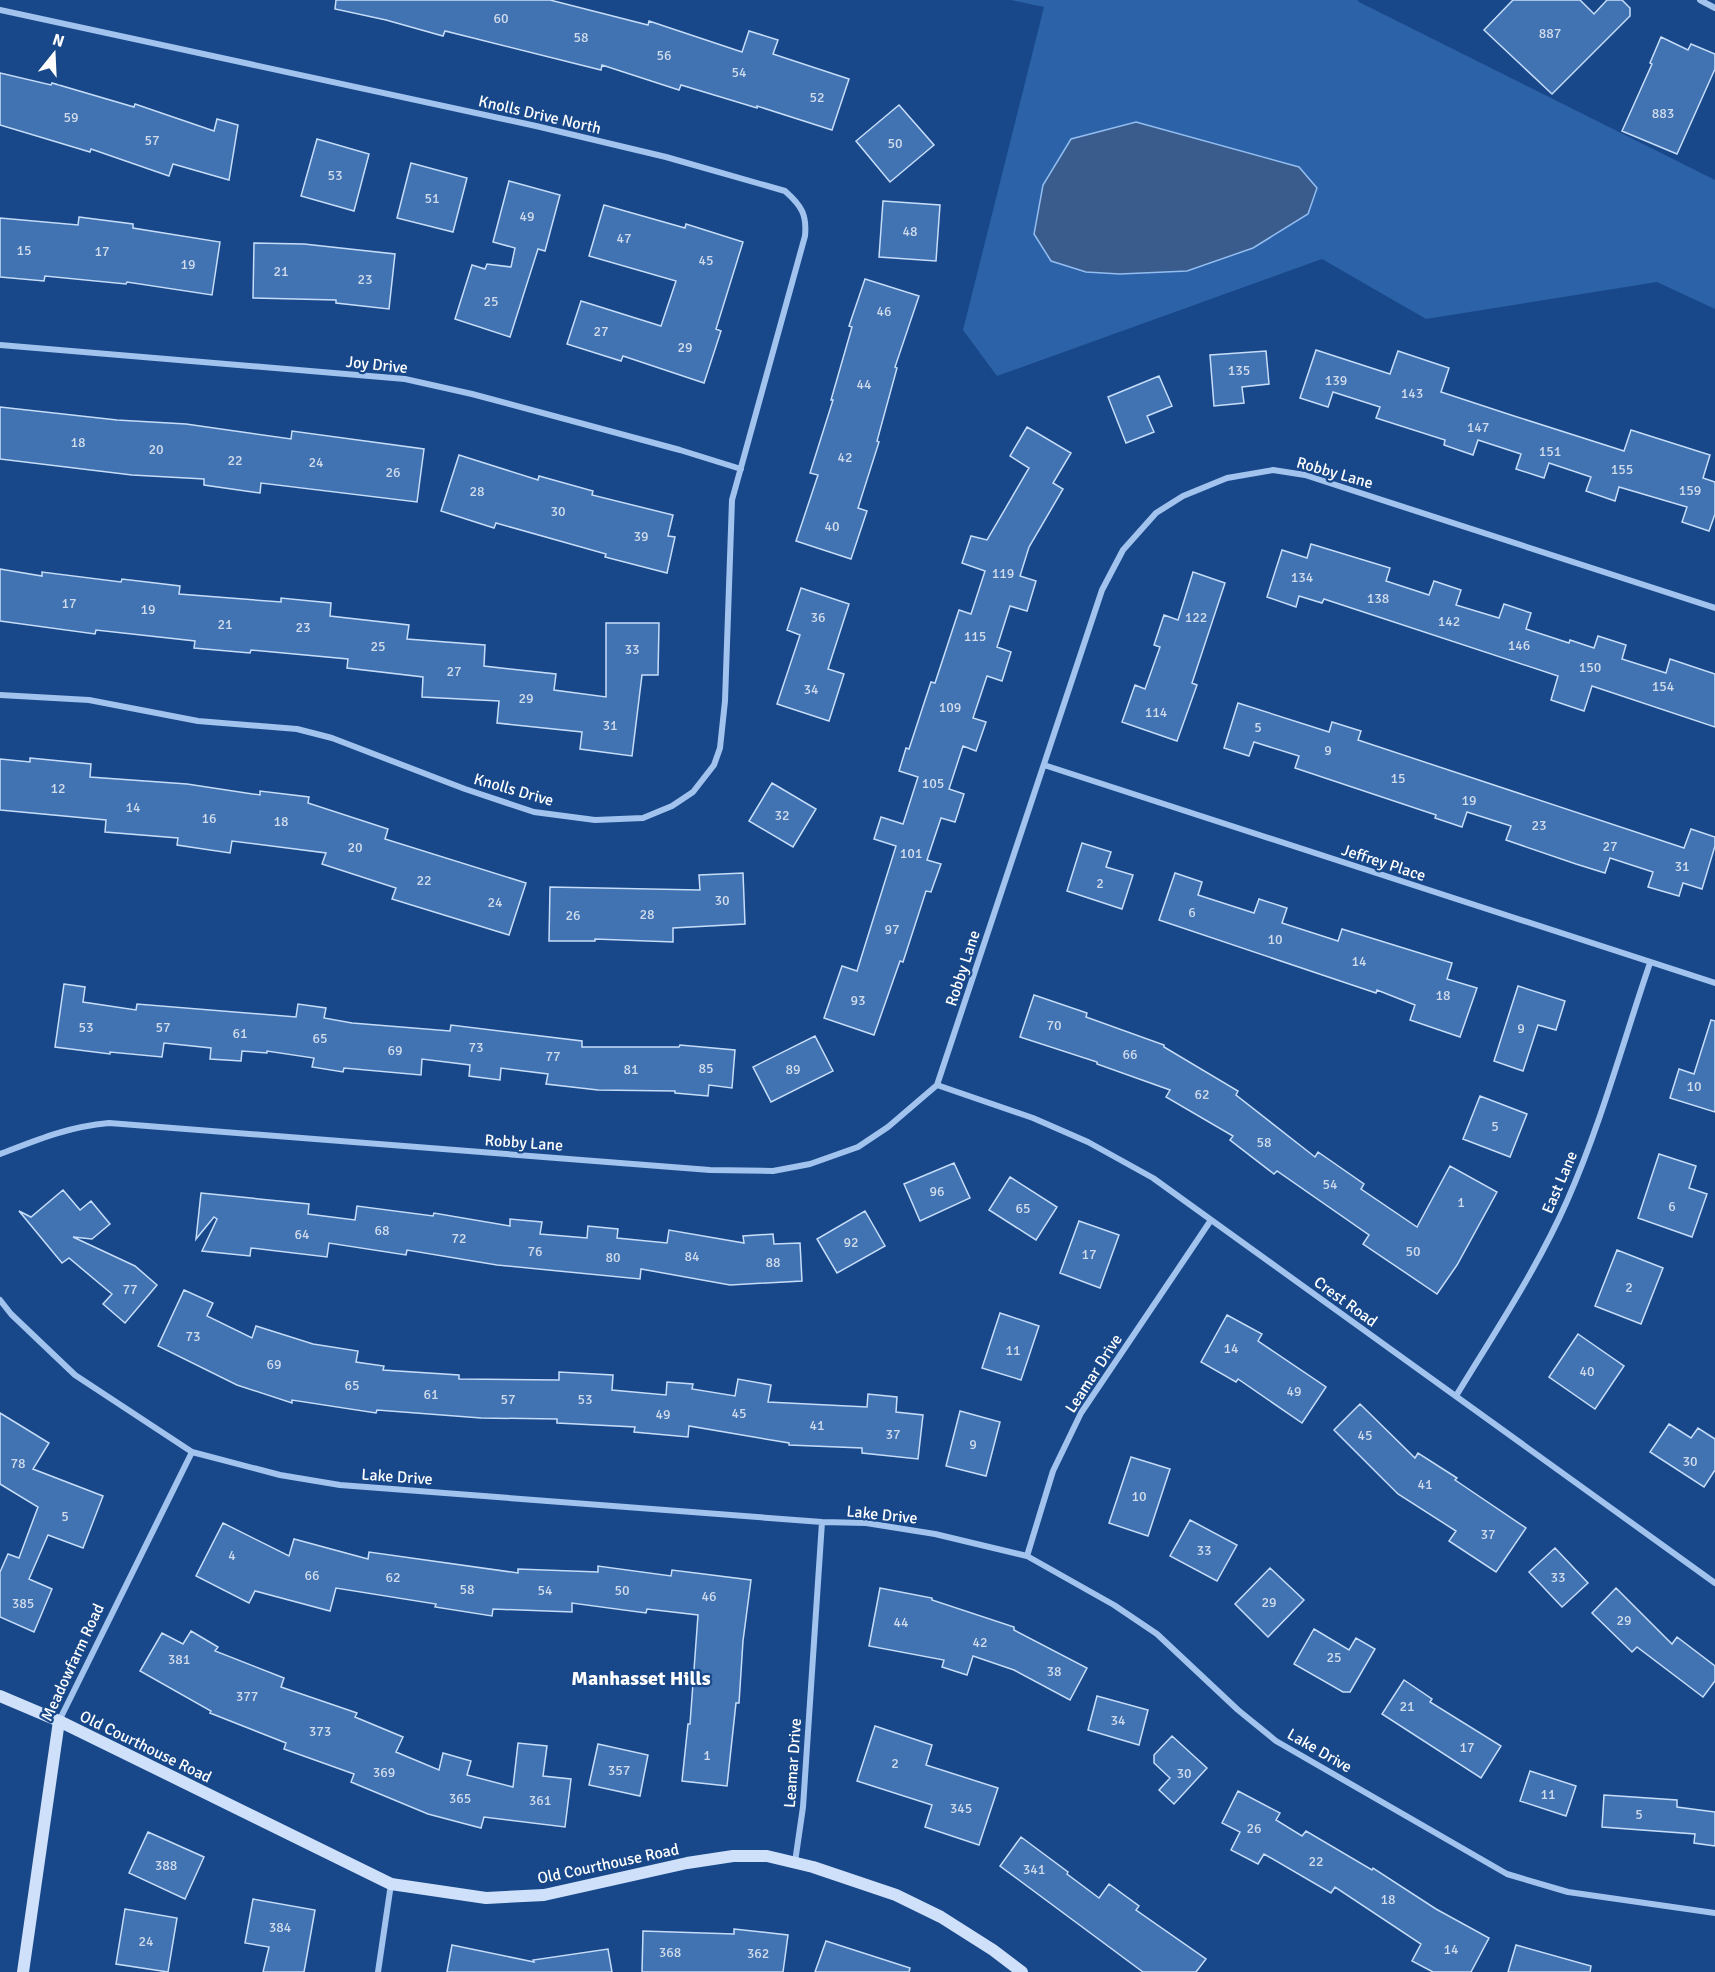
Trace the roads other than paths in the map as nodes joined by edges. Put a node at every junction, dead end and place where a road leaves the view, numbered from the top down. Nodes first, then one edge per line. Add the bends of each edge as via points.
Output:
1 (1700, 0) edge
2 (1715, 8) edge
3 (0, 10) edge
4 (0, 345) edge
5 (741, 469) junction
6 (1715, 608) edge
7 (0, 695) edge
8 (1044, 765) junction
9 (1650, 963) junction
10 (1715, 983) edge
11 (937, 1084) junction
12 (0, 1154) edge
13 (1211, 1220) junction
14 (0, 1300) edge
15 (1456, 1396) junction
16 (192, 1452) junction
17 (822, 1522) junction
18 (1027, 1556) junction
19 (1715, 1583) edge
20 (0, 1696) edge
21 (59, 1721) junction
22 (795, 1863) junction
23 (391, 1884) junction
24 (1715, 1913) edge
25 (23, 1972) edge
26 (378, 1972) edge
27 (1022, 1972) edge

1 - 2 street
3 - 5 street, Knolls Drive North via 536,126 785,191 807,219 806,237
4 - 5 street, Joy Drive via 405,379
5 - 7 street, Knolls Drive via 732,500 720,748 714,765 693,792 643,818 595,820 534,812 332,738 297,729 198,721 89,700
6 - 8 street, Robby Lane via 1305,475 1273,470 1227,478 1183,496 1156,513 1123,550 1102,590
8 - 9 street, Jeffrey Place
8 - 11 street, Robby Lane
9 - 10 street, Jeffrey Place
9 - 15 street, East Lane via 1567,1202 1529,1276
11 - 12 street, Robby Lane via 888,1127 858,1147 810,1164 773,1171 710,1170 109,1123 57,1132
11 - 13 street, Crest Road via 1088,1142 1153,1178
13 - 15 street, Crest Road
13 - 18 street, Leamar Drive via 1081,1413 1053,1471
14 - 16 street, Lake Drive via 75,1375
15 - 19 street, Crest Road
16 - 17 street, Lake Drive via 280,1475 340,1485
16 - 21 street, Meadowfarm Road
17 - 18 street, Lake Drive via 866,1523 935,1534
17 - 22 street, Leamar Drive via 803,1807
18 - 24 street, Lake Drive via 1157,1634 1276,1741 1507,1875 1568,1892
20 - 21 street, Old Courthouse Road
21 - 23 street, Old Courthouse Road
21 - 25 street, Meadowfarm Road
22 - 23 street, Old Courthouse Road via 766,1856 733,1856 544,1895 486,1898
22 - 27 street, Old Courthouse Road via 896,1895 941,1917
23 - 26 street

